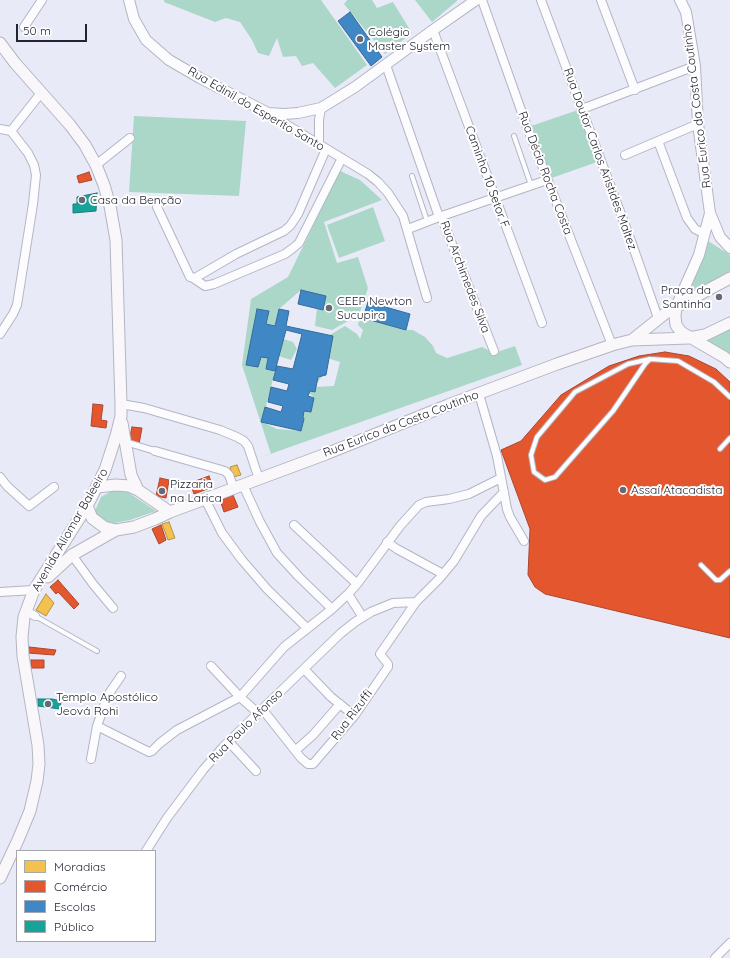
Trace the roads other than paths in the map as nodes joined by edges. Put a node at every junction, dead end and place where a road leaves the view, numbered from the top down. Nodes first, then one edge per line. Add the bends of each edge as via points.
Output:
1 (42, 0) edge
2 (129, 0) edge
3 (476, 0) edge
4 (482, 0) edge
5 (541, 0) edge
6 (601, 0) edge
7 (680, 0) edge
8 (24, 27) dead end
9 (433, 30) junction
10 (0, 43) edge
11 (386, 65) junction
12 (695, 66) junction
13 (635, 90) junction
14 (41, 93) junction
15 (321, 108) junction
16 (582, 109) junction
17 (268, 113) junction
18 (698, 124) junction
19 (0, 129) edge
20 (11, 131) junction
21 (514, 136) dead end
22 (130, 138) dead end
23 (658, 141) junction
24 (319, 144) junction
25 (326, 149) junction
26 (625, 155) dead end
27 (342, 158) junction
28 (96, 165) junction
29 (412, 176) dead end
30 (548, 180) junction
31 (532, 186) junction
32 (495, 199) junction
33 (157, 207) dead end
34 (710, 213) junction
35 (440, 216) junction
36 (427, 221) junction
37 (408, 229) junction
38 (705, 234) junction
39 (730, 248) edge
40 (193, 278) junction
41 (730, 278) edge
42 (427, 298) dead end
43 (676, 307) junction
44 (658, 318) junction
45 (542, 323) dead end
46 (730, 323) edge
47 (0, 334) edge
48 (689, 338) junction
49 (632, 340) junction
50 (612, 346) junction
51 (494, 351) dead end
52 (650, 359) junction
53 (730, 362) edge
54 (479, 394) junction
55 (730, 397) edge
56 (121, 404) junction
57 (121, 416) junction
58 (730, 438) edge
59 (125, 442) junction
60 (720, 450) dead end
61 (155, 451) joint
62 (0, 477) edge
63 (501, 478) junction
64 (259, 479) junction
65 (54, 487) dead end
66 (96, 487) junction
67 (238, 487) junction
68 (138, 490) junction
69 (504, 492) junction
70 (205, 499) junction
71 (87, 506) junction
72 (170, 512) junction
73 (294, 525) dead end
74 (116, 530) junction
75 (524, 541) dead end
76 (387, 542) junction
77 (72, 556) junction
78 (701, 565) dead end
79 (730, 571) edge
80 (443, 574) junction
81 (357, 584) junction
82 (34, 590) junction
83 (0, 592) edge
84 (348, 594) junction
85 (416, 602) junction
86 (113, 608) dead end
87 (332, 609) junction
88 (31, 614) junction
89 (362, 616) junction
90 (307, 628) junction
91 (97, 651) dead end
92 (211, 666) dead end
93 (304, 669) junction
94 (121, 676) dead end
95 (240, 697) junction
96 (340, 704) junction
97 (261, 712) junction
98 (355, 715) junction
99 (97, 726) junction
100 (229, 742) junction
101 (296, 750) junction
102 (91, 759) dead end
103 (256, 771) dead end
104 (147, 850) edge
105 (0, 878) edge
106 (730, 943) edge
107 (715, 958) edge

1 - 8 street
2 - 17 street, Rua Edinil do Esperito Santo via 134,19 146,40 154,48 200,78
3 - 9 street
4 - 30 street, Rua Décio Rocha Costa
5 - 16 street, Rua Doutor Carlos Aristides Maltez
6 - 13 street
7 - 12 street, Rua Eurico da Costa Coutinho via 686,12
9 - 11 street
9 - 32 street, Caminho 10 Setor F
10 - 14 main road, Avenida Aliomar Baleeiro
11 - 15 street
11 - 35 street, Rua Archimedes Silva
12 - 13 street
12 - 18 street, Rua Eurico da Costa Coutinho
13 - 16 street
14 - 20 street
14 - 28 main road, Avenida Aliomar Baleeiro via 70,125
15 - 17 street via 298,113
15 - 24 street
16 - 44 street, Rua Doutor Carlos Aristides Maltez
17 - 24 street, Rua Edinil do Esperito Santo
18 - 23 street
18 - 34 street, Rua Eurico da Costa Coutinho
19 - 20 street
20 - 47 street via 28,153 36,175 16,305
21 - 31 lane
22 - 28 street
23 - 26 street
23 - 38 street via 687,218 695,229
24 - 25 street, Rua Edinil do Esperito Santo
25 - 27 street, Rua Edinil do Esperito Santo
25 - 40 street via 298,214 290,226 269,240 236,254
27 - 37 street, Rua Edinil do Esperito Santo via 368,174 388,193
27 - 40 street via 299,243 293,248 285,254 214,284 201,285
28 - 56 main road, Avenida Aliomar Baleeiro via 110,206 116,240
29 - 36 lane
30 - 31 street, Rua Archimedes Silva
30 - 50 street, Rua Décio Rocha Costa
31 - 32 street, Rua Archimedes Silva
32 - 35 street, Rua Archimedes Silva
32 - 45 street, Caminho 10 Setor F
33 - 40 street via 190,277
34 - 38 street, Rua Eurico da Costa Coutinho
34 - 39 street, Rua Eurico da Costa Coutinho via 720,237
35 - 36 street
35 - 51 street, Rua Archimedes Silva
36 - 37 street
37 - 42 street, Rua Edinil do Esperito Santo
38 - 43 street, Rua Eurico da Costa Coutinho via 699,255
41 - 43 main road
43 - 44 main road, Rua Eurico da Costa Coutinho
43 - 48 main road via 676,325
44 - 49 main road, Rua Eurico da Costa Coutinho
46 - 48 main road, Rua Eurico da Costa Coutinho via 704,335
48 - 49 main road, Rua Eurico da Costa Coutinho
48 - 53 main road
49 - 50 main road, Rua Eurico da Costa Coutinho
50 - 54 main road, Rua Eurico da Costa Coutinho
52 - 52 lane via 628,364 575,392 537,436 531,455 534,472 545,480 555,477 613,411
52 - 55 lane via 678,362 714,382
54 - 63 street via 498,456
54 - 64 main road, Rua Eurico da Costa Coutinho
56 - 57 main road, Avenida Aliomar Baleeiro
56 - 64 street via 159,412 237,437 248,446
57 - 59 main road
57 - 66 main road, Avenida Aliomar Baleeiro via 109,462
58 - 60 lane
59 - 61 street
59 - 68 main road via 131,475
61 - 67 street via 225,471
62 - 65 street via 29,506
63 - 69 street
63 - 76 street via 469,494 419,505
64 - 67 main road, Rua Eurico da Costa Coutinho
66 - 68 main road via 123,485
66 - 71 main road, Avenida Aliomar Baleeiro
67 - 70 main road, Rua Eurico da Costa Coutinho
67 - 87 street via 254,510 277,553
68 - 72 main road
69 - 75 street via 510,517
69 - 80 street via 481,516 454,561
70 - 72 main road, Rua Eurico da Costa Coutinho
70 - 90 street via 222,533 242,560
71 - 74 main road via 97,523
71 - 82 main road, Avenida Aliomar Baleeiro
72 - 74 main road, Rua Eurico da Costa Coutinho via 134,527
73 - 81 street
74 - 77 main road
76 - 80 street
76 - 81 street
77 - 82 main road
77 - 86 street
78 - 79 lane via 716,580 720,580
80 - 85 street
81 - 84 street
82 - 83 street
82 - 88 main road, Avenida Aliomar Baleeiro
84 - 87 street
84 - 89 street
85 - 89 street, Rua Paulo Afonso via 393,603
85 - 98 street, Rua Rizuffi via 380,654 388,667
87 - 90 street
88 - 91 lane
88 - 105 main road, Avenida Aliomar Baleeiro via 22,637 38,745 38,781 30,811
89 - 93 street, Rua Paulo Afonso
90 - 95 street via 284,647
92 - 95 street, Rua Rizuffi
93 - 96 street
93 - 97 street, Rua Paulo Afonso
94 - 99 street via 109,691
95 - 97 street, Rua Rizuffi
95 - 99 street via 177,730 152,752
96 - 98 street
96 - 101 street
97 - 100 street, Rua Paulo Afonso
97 - 101 street, Rua Rizuffi
98 - 101 street, Rua Rizuffi via 313,764 307,763
99 - 102 street
100 - 103 street
100 - 104 street, Rua Paulo Afonso via 209,762
106 - 107 street

